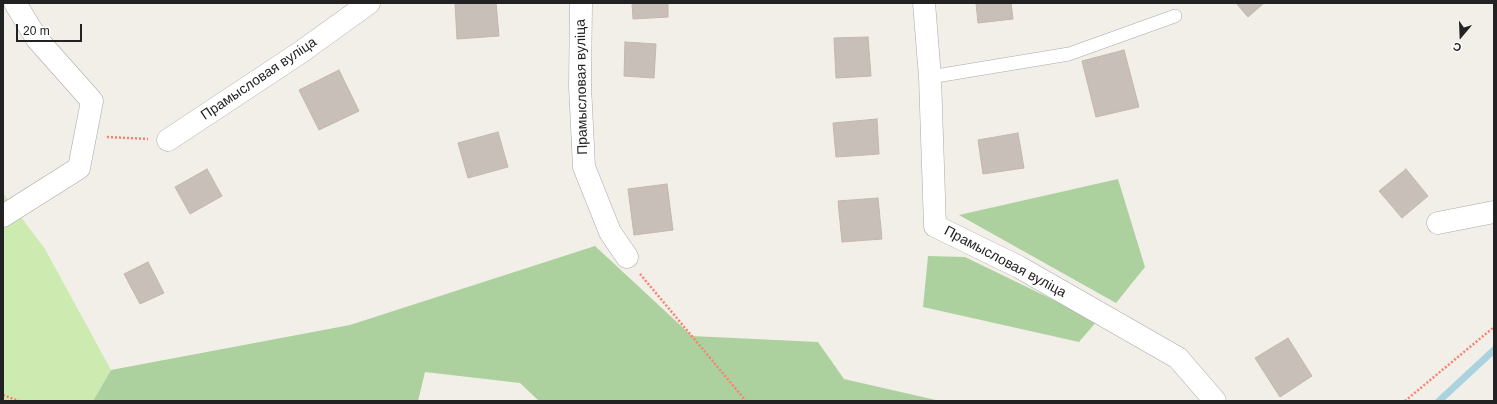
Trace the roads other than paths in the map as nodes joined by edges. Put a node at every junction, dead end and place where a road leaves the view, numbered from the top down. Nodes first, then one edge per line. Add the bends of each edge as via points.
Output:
1 (15, 3) edge
2 (369, 3) edge
3 (581, 3) edge
4 (924, 3) edge
5 (1175, 16) dead end
6 (930, 77) junction
7 (168, 140) road end
8 (1494, 212) edge
9 (3, 216) edge
10 (1438, 223) dead end
11 (627, 257) road end
12 (1215, 401) edge

1 - 9 street via 37,39 92,101 79,168
2 - 7 street, Прамысловая вуліца via 301,52
3 - 11 street, Прамысловая вуліца via 580,86 584,167 610,232
4 - 6 street, Прамысловая вуліца
5 - 6 lane via 1069,54
6 - 12 street, Прамысловая вуліца via 935,226 1019,267 1178,358
8 - 10 street

